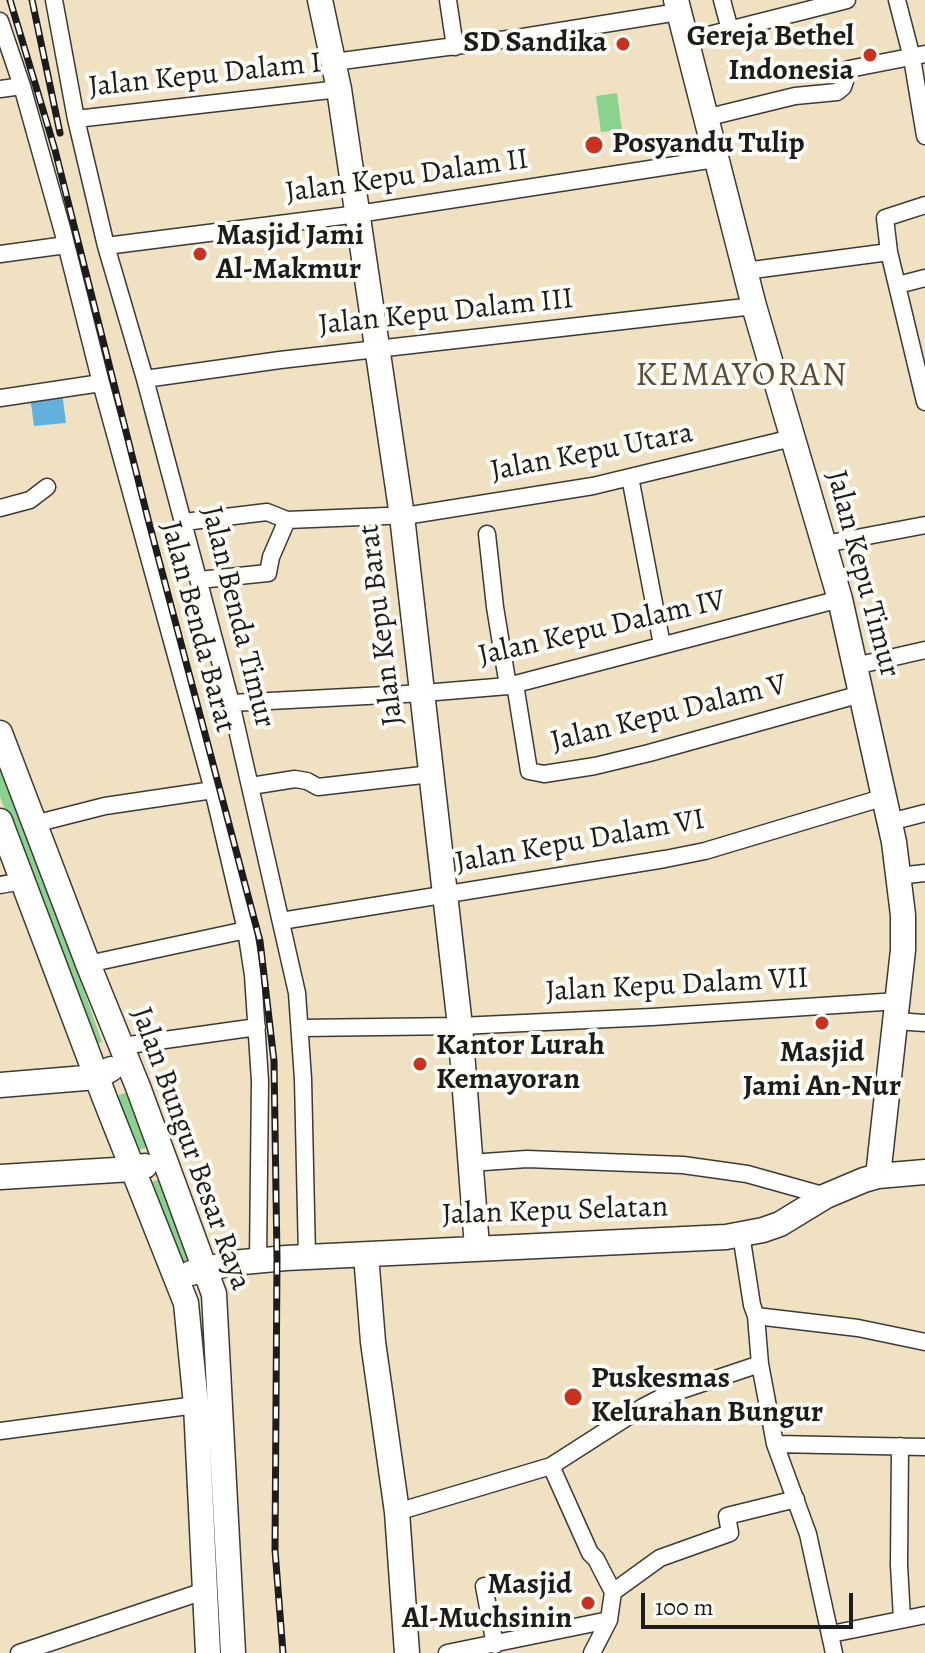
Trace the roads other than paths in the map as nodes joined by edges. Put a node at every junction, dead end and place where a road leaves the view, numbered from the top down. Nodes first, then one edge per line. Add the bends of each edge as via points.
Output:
1 (54, 0) edge
2 (320, 0) edge
3 (448, 0) edge
4 (722, 0) edge
5 (847, 0) edge
6 (897, 0) edge
7 (677, 6) edge
8 (0, 21) edge
9 (730, 30) junction
10 (685, 41) junction
11 (455, 47) junction
12 (918, 56) edge
13 (334, 62) junction
14 (22, 86) junction
15 (0, 89) edge
16 (339, 89) junction
17 (705, 118) junction
18 (76, 119) junction
19 (925, 136) edge
20 (715, 159) junction
21 (925, 205) edge
22 (358, 214) junction
23 (66, 245) junction
24 (106, 246) junction
25 (889, 252) junction
26 (0, 254) edge
27 (745, 271) junction
28 (925, 278) edge
29 (898, 285) junction
30 (754, 306) junction
31 (378, 349) junction
32 (922, 378) edge
33 (145, 379) junction
34 (101, 383) junction
35 (0, 398) edge
36 (925, 402) edge
37 (792, 438) junction
38 (630, 477) junction
39 (47, 487) dead end
40 (0, 508) edge
41 (402, 516) junction
42 (287, 520) junction
43 (184, 522) junction
44 (925, 525) edge
45 (487, 534) dead end
46 (825, 544) junction
47 (199, 580) junction
48 (840, 599) junction
49 (662, 645) junction
50 (925, 650) edge
51 (855, 666) junction
52 (512, 685) junction
53 (424, 693) junction
54 (861, 694) junction
55 (231, 703) junction
56 (0, 733) edge
57 (431, 774) junction
58 (251, 786) junction
59 (213, 790) junction
60 (885, 797) junction
61 (925, 813) edge
62 (0, 821) edge
63 (890, 822) junction
64 (34, 824) junction
65 (925, 873) edge
66 (898, 876) junction
67 (12, 883) edge
68 (444, 895) junction
69 (281, 921) junction
70 (246, 930) junction
71 (88, 964) junction
72 (897, 1011) junction
73 (108, 1014) junction
74 (925, 1023) edge
75 (460, 1026) junction
76 (257, 1027) junction
77 (300, 1028) junction
78 (129, 1065) junction
79 (0, 1085) edge
80 (100, 1085) junction
81 (164, 1160) junction
82 (470, 1163) junction
83 (132, 1169) junction
84 (925, 1172) edge
85 (878, 1176) junction
86 (0, 1177) edge
87 (792, 1187) junction
88 (826, 1196) junction
89 (796, 1215) junction
90 (741, 1234) junction
91 (477, 1247) junction
92 (366, 1255) junction
93 (307, 1257) junction
94 (258, 1260) junction
95 (207, 1269) junction
96 (177, 1278) junction
97 (756, 1316) junction
98 (925, 1342) edge
99 (760, 1364) junction
100 (196, 1405) junction
101 (0, 1431) edge
102 (775, 1444) junction
103 (900, 1446) junction
104 (925, 1447) edge
105 (551, 1466) junction
106 (796, 1499) junction
107 (397, 1512) junction
108 (484, 1586) dead end
109 (204, 1591) junction
110 (613, 1592) junction
111 (925, 1615) edge
112 (902, 1619) junction
113 (609, 1620) junction
114 (831, 1634) junction
115 (495, 1645) junction
116 (19, 1653) edge
117 (208, 1653) edge
118 (233, 1653) edge
119 (407, 1653) edge
120 (447, 1653) edge
121 (592, 1653) edge
122 (834, 1653) edge

1 - 18 street, Jalan Benda Timur
2 - 13 street, Jalan Kepu Barat
3 - 11 street
4 - 9 street
5 - 9 street
6 - 12 street
7 - 10 street, Jalan Kepu Timur
7 - 11 street, Jalan Kepu Dalam I
8 - 14 street, Jalan Benda Barat
9 - 10 street
10 - 17 street, Jalan Kepu Timur
11 - 13 street, Jalan Kepu Dalam I
12 - 17 street via 849,69 837,92 795,96
12 - 19 street
13 - 16 street, Jalan Kepu Barat
14 - 15 street
14 - 23 street, Jalan Benda Barat
16 - 18 street, Jalan Kepu Dalam I
16 - 22 street, Jalan Kepu Barat
17 - 20 street, Jalan Kepu Timur
18 - 24 street, Jalan Benda Timur
20 - 22 street, Jalan Kepu Dalam II
20 - 27 street, Jalan Kepu Timur
21 - 25 street via 885,218
22 - 24 street, Jalan Kepu Dalam II
22 - 31 street, Jalan Kepu Barat
23 - 26 street
23 - 34 street, Jalan Benda Barat
24 - 33 street, Jalan Benda Timur
25 - 27 street
25 - 29 street
27 - 30 street, Jalan Kepu Timur
28 - 29 street
29 - 32 street
30 - 31 street, Jalan Kepu Dalam III
30 - 37 street, Jalan Kepu Timur
31 - 33 street, Jalan Kepu Dalam III
31 - 41 street, Jalan Kepu Barat
32 - 36 street
33 - 43 street, Jalan Benda Timur
34 - 35 street
34 - 59 street, Jalan Benda Barat
37 - 38 street, Jalan Kepu Utara
37 - 46 street, Jalan Kepu Timur
38 - 41 street, Jalan Kepu Utara
38 - 49 street
39 - 40 street via 30,500
41 - 42 street, Jalan Kepu Utara
41 - 53 street, Jalan Kepu Barat
42 - 43 street, Jalan Kepu Utara via 267,512
42 - 47 street via 268,573
43 - 47 street, Jalan Benda Timur
44 - 46 street
45 - 52 street via 495,607
46 - 48 street, Jalan Kepu Timur
47 - 55 street, Jalan Benda Timur
48 - 49 street, Jalan Kepu Dalam IV
48 - 51 street, Jalan Kepu Timur
49 - 52 street, Jalan Kepu Dalam IV
50 - 51 street
51 - 54 street, Jalan Kepu Timur
52 - 53 street, Jalan Kepu Dalam IV
52 - 54 street, Jalan Kepu Dalam V via 529,771 544,774 649,753
53 - 55 street, Jalan Kepu Dalam IV
53 - 57 street, Jalan Kepu Barat
54 - 60 street, Jalan Kepu Timur
55 - 58 street, Jalan Benda Timur
56 - 64 street, Jalan Bungur Besar Raya
57 - 58 street via 318,787 295,779
57 - 68 street, Jalan Kepu Barat
58 - 69 street, Jalan Benda Timur
59 - 64 street via 105,806
59 - 70 street, Jalan Benda Barat
60 - 63 street, Jalan Kepu Timur
60 - 68 street, Jalan Kepu Dalam VI via 705,851
61 - 63 street
62 - 67 street, Jalan Bungur Besar Raya
63 - 66 street, Jalan Kepu Timur
64 - 71 street, Jalan Bungur Besar Raya
65 - 66 street
66 - 72 street, Jalan Kepu Timur via 903,950
67 - 80 street, Jalan Bungur Besar Raya
68 - 69 street, Jalan Kepu Dalam VI
68 - 75 street, Jalan Kepu Barat
69 - 77 street, Jalan Benda Timur
70 - 71 street
70 - 76 street, Jalan Benda Barat
71 - 73 street, Jalan Bungur Besar Raya
72 - 74 street, Jalan Kepu Dalam VII
72 - 75 street, Jalan Kepu Dalam VII
72 - 85 street, Jalan Kepu Timur
73 - 78 street, Jalan Bungur Besar Raya
73 - 80 street via 114,1059
75 - 77 street
75 - 82 street, Jalan Kepu Barat
76 - 78 street
76 - 94 street, Jalan Benda Barat
77 - 93 street, Jalan Benda Timur
78 - 80 street
78 - 81 street, Jalan Bungur Besar Raya
79 - 80 street
80 - 83 street, Jalan Bungur Besar Raya
81 - 83 street
81 - 95 street, Jalan Bungur Besar Raya
82 - 87 street via 527,1159 683,1165
82 - 91 street, Jalan Kepu Barat
83 - 86 street
83 - 96 street, Jalan Bungur Besar Raya
84 - 85 street, Jalan Kepu Selatan
85 - 88 street, Jalan Kepu Selatan
87 - 88 street
87 - 89 street
88 - 89 street, Jalan Kepu Selatan
89 - 90 street, Jalan Kepu Selatan
90 - 91 street, Jalan Kepu Selatan
90 - 97 street
91 - 92 street, Jalan Kepu Selatan
92 - 93 street, Jalan Kepu Selatan
92 - 107 street
93 - 94 street, Jalan Kepu Selatan
94 - 95 street, Jalan Kepu Selatan
95 - 96 street, Jalan Kepu Selatan
95 - 118 street, Jalan Bungur Besar Raya via 216,1313
96 - 100 street, Jalan Bungur Besar Raya via 188,1314
97 - 98 street
97 - 99 street
99 - 102 street
99 - 105 street via 664,1396
100 - 101 street
100 - 109 street, Jalan Bungur Besar Raya
102 - 103 street
102 - 106 street
103 - 104 street
103 - 112 street
105 - 107 street
105 - 110 street
106 - 110 street via 727,1516 731,1532 660,1558
106 - 114 street
107 - 119 street
108 - 115 street
109 - 116 street
109 - 117 street, Jalan Bungur Besar Raya
110 - 113 street
111 - 112 street
112 - 114 street
113 - 115 street
113 - 121 street
114 - 122 street
115 - 120 street

